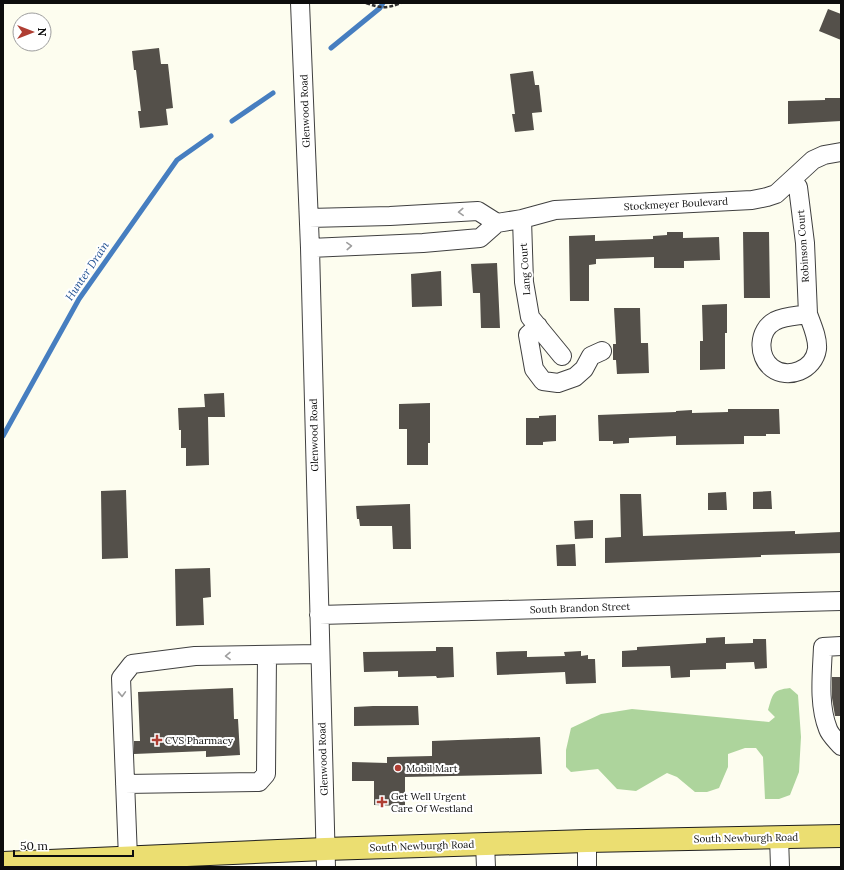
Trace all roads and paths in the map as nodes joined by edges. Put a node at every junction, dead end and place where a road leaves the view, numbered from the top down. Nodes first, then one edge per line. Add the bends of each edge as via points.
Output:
1 (300, 3) edge
2 (366, 3) edge
3 (401, 3) edge
4 (841, 152) edge
5 (792, 180) junction
6 (411, 215) junction
7 (309, 218) junction
8 (522, 219) junction
9 (497, 223) junction
10 (413, 243) junction
11 (310, 248) junction
12 (808, 314) dead end
13 (538, 326) junction
14 (602, 351) dead end
15 (562, 356) dead end
16 (841, 601) edge
17 (318, 615) junction
18 (841, 646) edge
19 (320, 654) junction
20 (267, 655) junction
21 (841, 746) edge
22 (125, 784) junction
23 (841, 836) edge
24 (778, 837) junction
25 (587, 841) junction
26 (484, 844) junction
27 (128, 858) junction
28 (326, 858) edge
29 (3, 863) edge
30 (486, 867) edge
31 (588, 867) edge
32 (780, 867) edge

1 - 7 street, Glenwood Road
2 - 3 path via 380,8
4 - 5 street, Stockmeyer Boulevard via 813,160
5 - 8 street, Stockmeyer Boulevard via 776,194 752,200 555,210
5 - 12 street, Robinson Court via 798,187 805,244
6 - 7 street
9 -> 6 street via 478,211
6 - 10 street
7 - 11 street, Glenwood Road
8 - 9 street, Stockmeyer Boulevard
8 - 13 street, Lang Court via 524,282 530,317
9 - 10 street via 480,238
11 -> 10 street
11 - 17 street, Glenwood Road
13 - 14 street via 528,335 534,370 543,381 558,383 575,377 584,370 591,356
13 - 15 street, Lang Court
16 - 17 street, South Brandon Street
17 - 19 street, Glenwood Road
18 - 21 street via 823,647 822,674 823,708 828,730
19 - 20 street
19 - 28 street, Glenwood Road
20 -> 22 street via 195,656 132,664 121,678
20 - 22 street via 266,774 259,782
22 - 27 street
23 - 24 main road, South Newburgh Road
24 - 25 main road, South Newburgh Road
24 - 32 street
25 - 26 main road, South Newburgh Road
25 - 31 street
26 - 28 main road, South Newburgh Road
26 - 30 street
27 - 28 main road, South Newburgh Road
27 - 29 main road, South Newburgh Road

